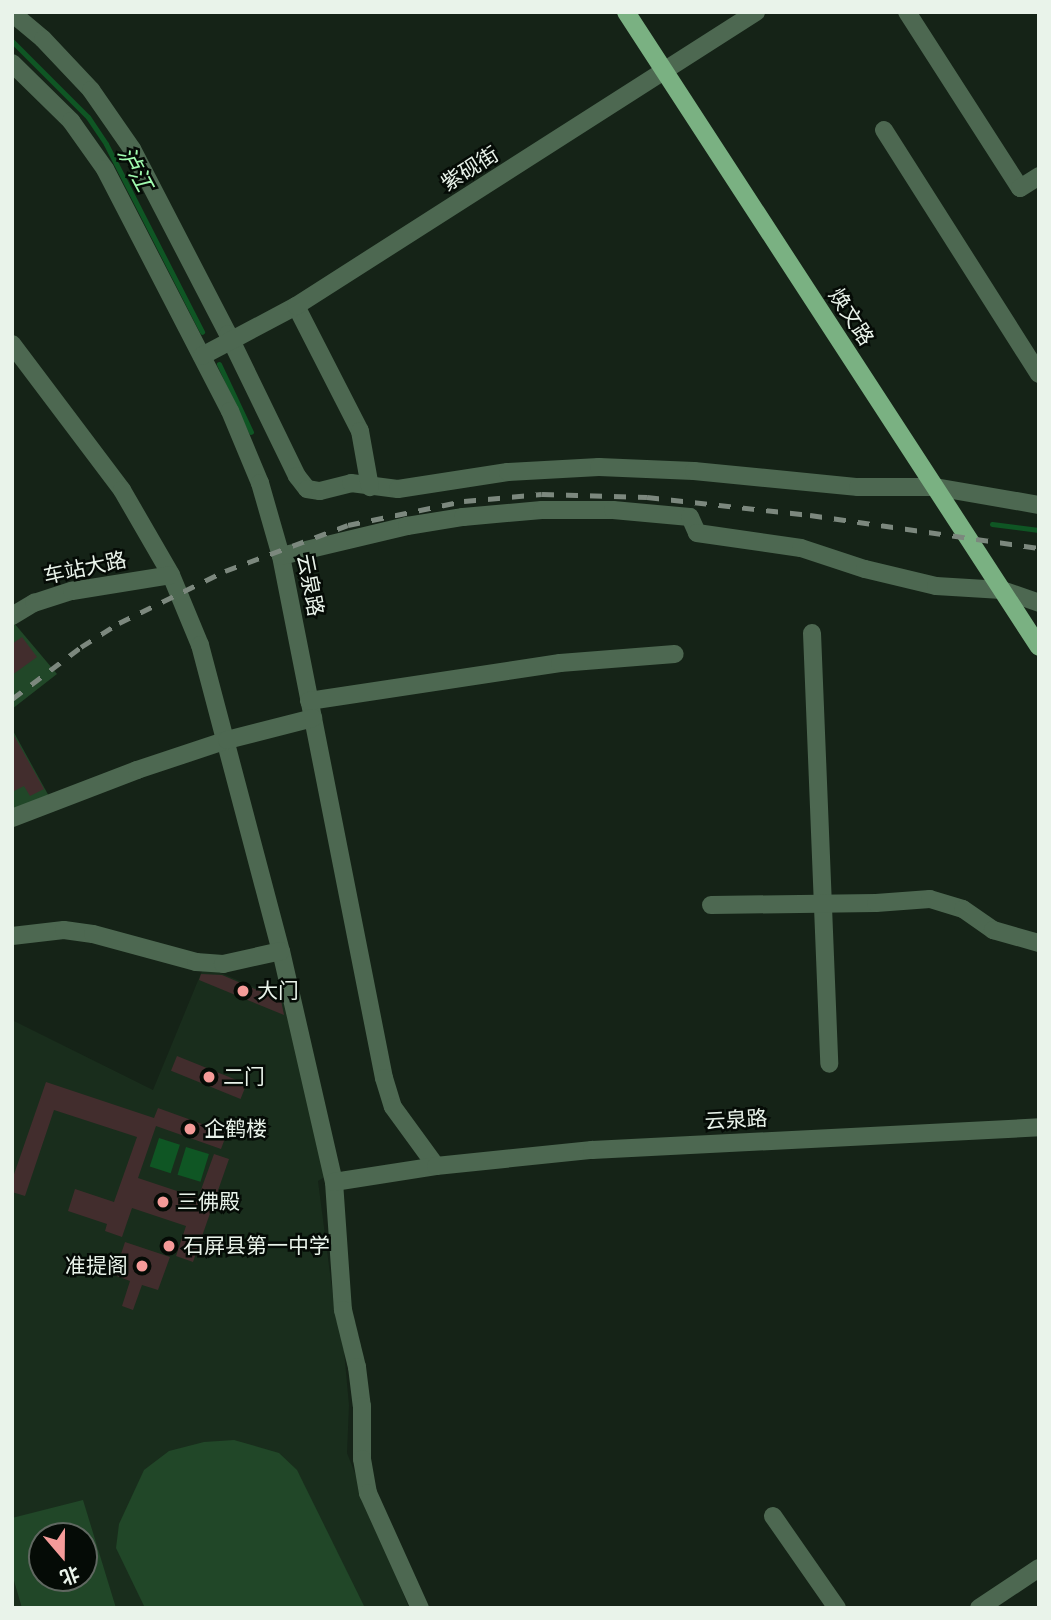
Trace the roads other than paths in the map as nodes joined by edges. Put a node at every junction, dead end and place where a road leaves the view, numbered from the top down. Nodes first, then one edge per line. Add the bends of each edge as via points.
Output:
1 (626, 12) edge
2 (756, 12) edge
3 (907, 12) edge
4 (12, 13) edge
5 (12, 63) edge
6 (665, 72) junction
7 (884, 130) dead end
8 (1039, 176) edge
9 (296, 306) junction
10 (232, 341) junction
11 (12, 344) edge
12 (202, 356) junction
13 (1039, 374) edge
14 (275, 432) junction
15 (245, 446) junction
16 (370, 487) junction
17 (935, 487) junction
18 (1039, 505) edge
19 (281, 556) junction
20 (171, 575) junction
21 (1002, 590) junction
22 (1039, 603) edge
23 (12, 616) edge
24 (812, 633) dead end
25 (1039, 647) edge
26 (675, 654) dead end
27 (311, 710) junction
28 (227, 740) junction
29 (12, 818) edge
30 (821, 904) junction
31 (710, 905) dead end
32 (12, 936) edge
33 (1039, 943) edge
34 (281, 951) junction
35 (829, 1064) dead end
36 (1039, 1127) edge
37 (436, 1166) junction
38 (334, 1182) junction
39 (773, 1516) dead end
40 (1039, 1568) edge
41 (420, 1608) edge
42 (837, 1608) edge
43 (979, 1608) edge

1 - 6 main road, 焕文路
2 - 6 street, 紫砚街
3 - 8 street via 1020,188
4 - 10 street via 64,59 109,113 160,200
5 - 12 street, 云泉路 via 55,102 99,159
6 - 9 street, 紫砚街
6 - 17 main road, 焕文路
7 - 13 street
9 - 10 street, 紫砚街
9 - 16 street via 360,432
10 - 12 street, 紫砚街
10 - 14 street
11 - 20 street via 122,490
12 - 15 street, 云泉路
14 - 15 street
14 - 16 street via 307,489 320,491 351,483
15 - 19 street, 云泉路
16 - 17 street via 398,489 508,472 599,467 858,486
17 - 18 street
17 - 21 main road, 焕文路
19 - 21 street via 463,517 613,510 690,517 696,533 801,548 936,586
19 - 27 street, 云泉路
20 - 23 street, 车站大路 via 72,591 34,603
20 - 28 street via 200,645
21 - 22 street
21 - 25 main road, 焕文路
24 - 30 street
26 - 27 street via 560,663
27 - 28 street
27 - 37 street, 云泉路 via 384,1078 393,1107
28 - 29 street
28 - 34 street
30 - 31 street
30 - 33 street via 930,899 963,909 993,930
30 - 35 street
32 - 34 street via 64,930 196,962 223,964
34 - 38 street
36 - 37 street, 云泉路 via 592,1150
37 - 38 street, 云泉路
38 - 41 street via 343,1310 357,1367 368,1493
39 - 42 street
40 - 43 street

